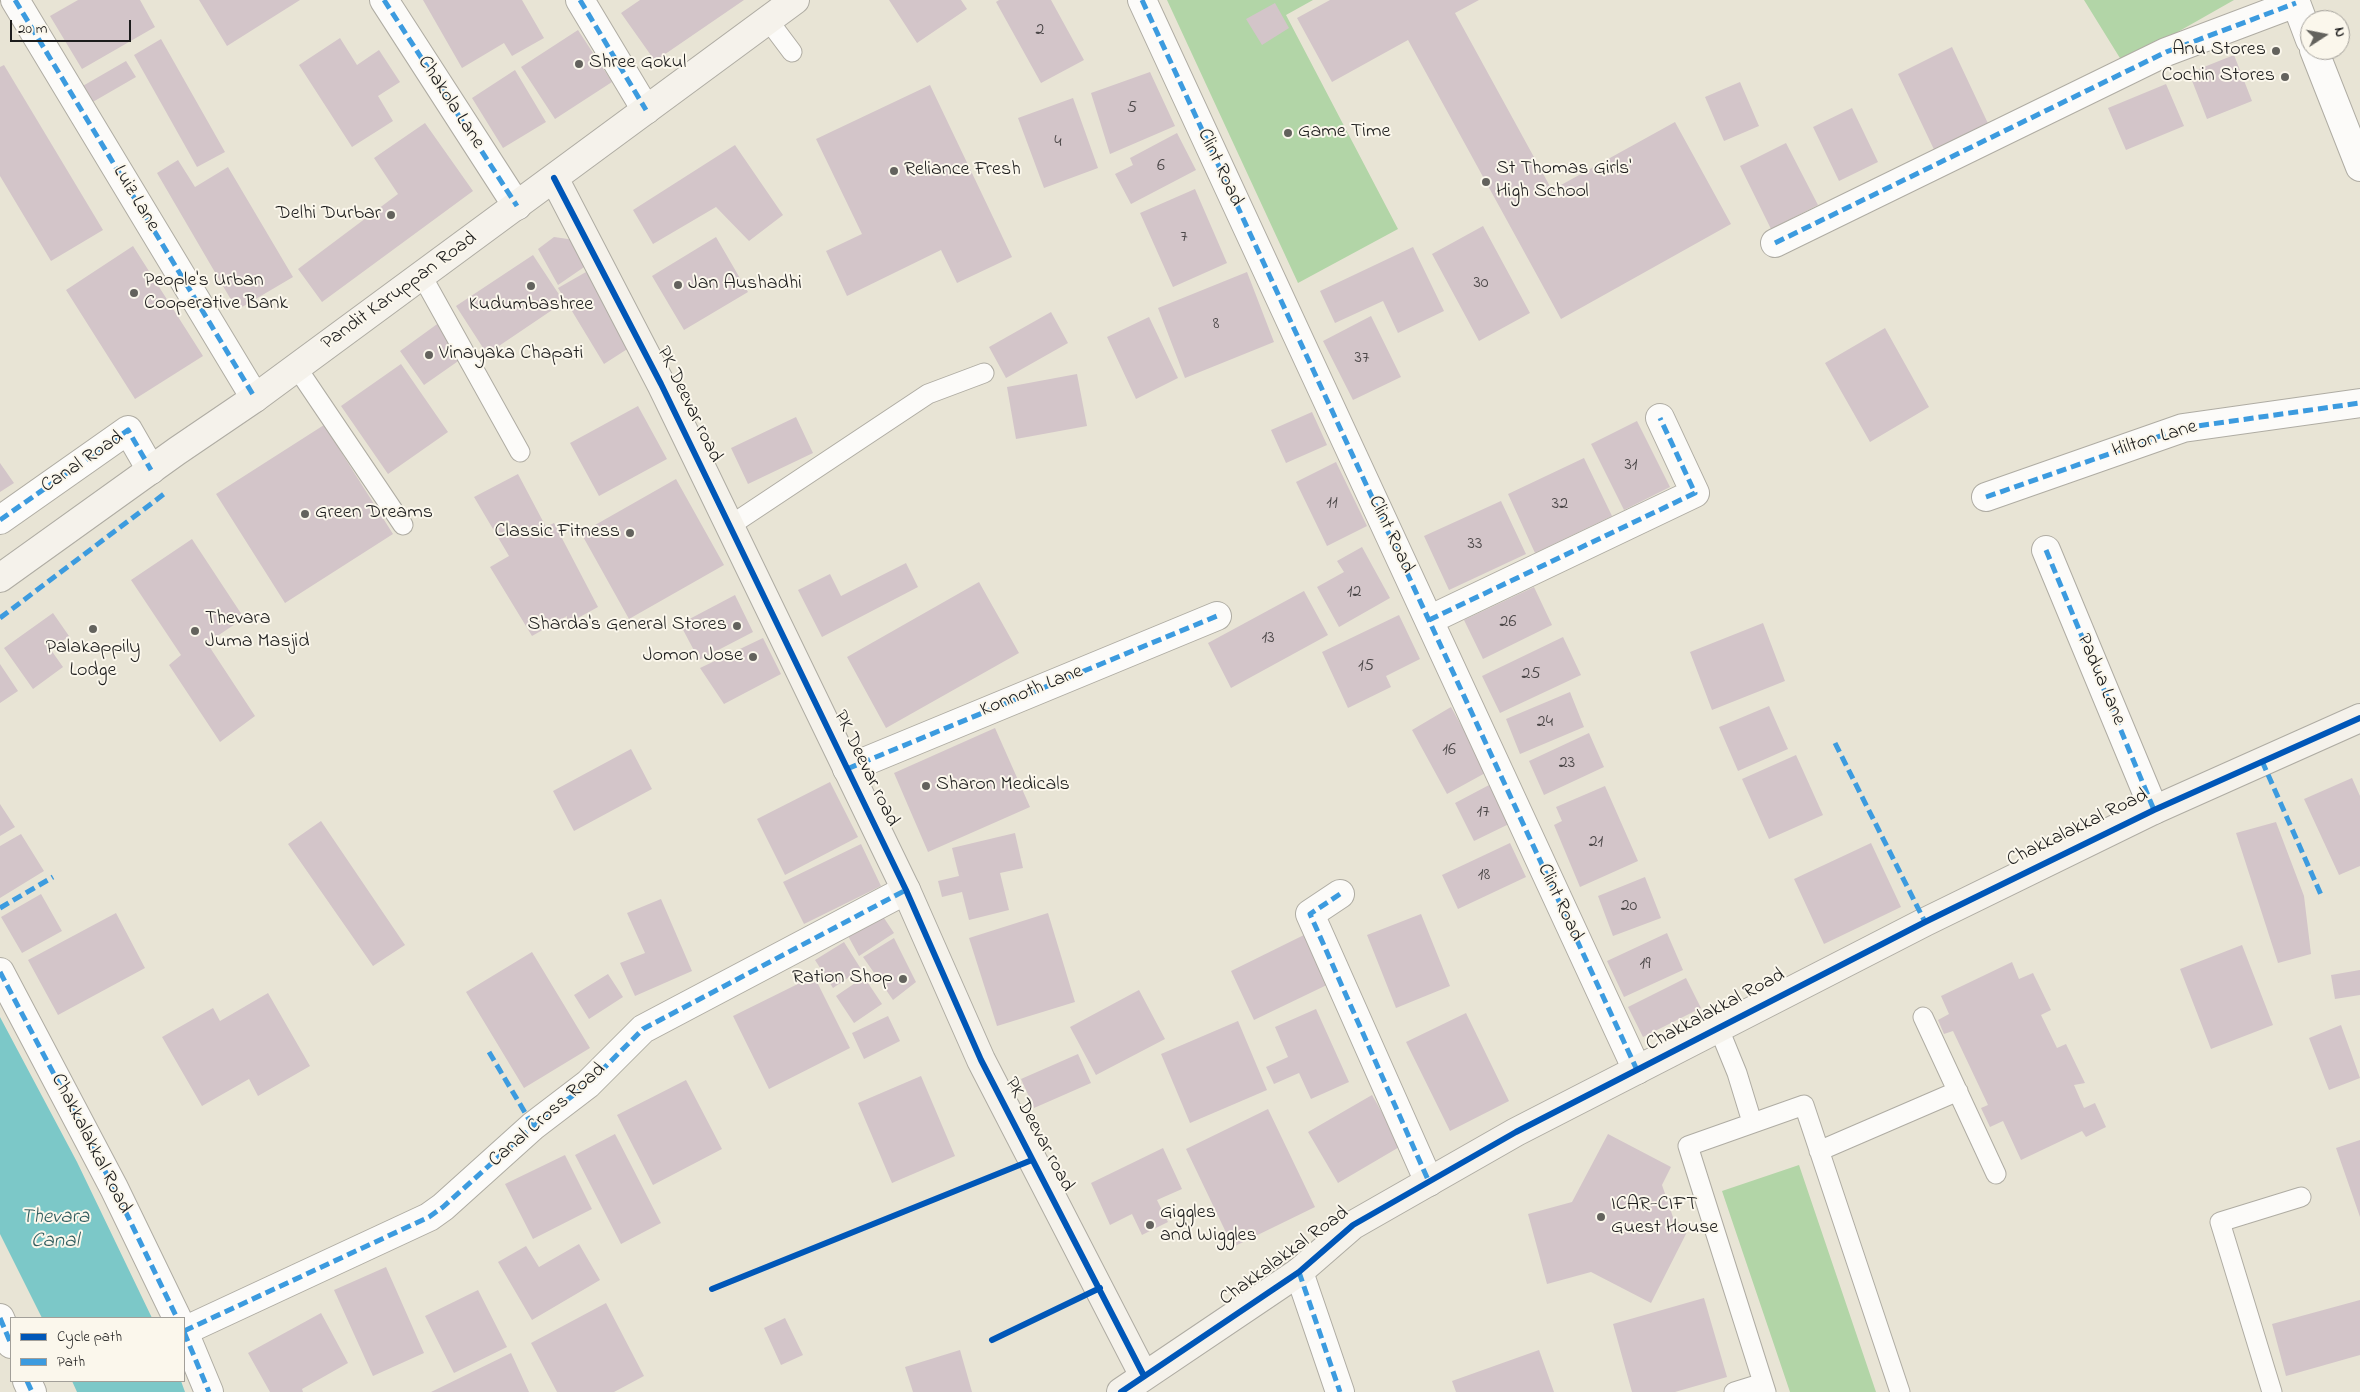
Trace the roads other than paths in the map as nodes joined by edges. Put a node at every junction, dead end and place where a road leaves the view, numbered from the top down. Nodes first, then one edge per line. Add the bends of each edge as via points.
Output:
1 (15, 0) edge
2 (384, 0) edge
3 (580, 0) edge
4 (795, 0) edge
5 (1142, 0) edge
6 (2295, 2) edge
7 (2300, 15) edge
8 (768, 20) junction
9 (792, 52) dead end
10 (2318, 60) edge
11 (646, 110) junction
12 (2360, 167) edge
13 (554, 178) junction
14 (516, 206) junction
15 (1775, 243) dead end
16 (422, 276) junction
17 (297, 368) junction
18 (984, 373) dead end
19 (255, 398) junction
20 (2360, 403) edge
21 (1660, 418) dead end
22 (520, 452) dead end
23 (151, 470) junction
24 (1986, 498) dead end
25 (0, 520) edge
26 (404, 526) dead end
27 (728, 526) junction
28 (2046, 550) dead end
29 (0, 578) edge
30 (1217, 616) dead end
31 (1429, 620) junction
32 (2360, 718) edge
33 (847, 769) junction
34 (2154, 810) junction
35 (906, 890) junction
36 (1340, 894) dead end
37 (0, 972) edge
38 (1923, 1017) dead end
39 (1719, 1029) junction
40 (1637, 1070) junction
41 (1958, 1091) junction
42 (1752, 1122) junction
43 (1819, 1151) junction
44 (1996, 1174) dead end
45 (1429, 1182) junction
46 (2301, 1197) dead end
47 (1299, 1272) junction
48 (177, 1317) edge
49 (0, 1318) edge
50 (185, 1332) edge
51 (185, 1334) edge
52 (10, 1342) edge
53 (1144, 1376) junction
54 (1764, 1387) edge
55 (209, 1392) edge
56 (1121, 1392) edge
57 (1340, 1392) edge
58 (1734, 1392) edge
59 (1900, 1392) edge
60 (2272, 1392) edge

1 - 19 street, Luiz Lane
2 - 14 street, Chakola Lane
3 - 11 street
4 - 8 street, Pandit Karuppan Road
5 - 31 street, Clint Road
6 - 7 street
6 - 15 street via 2166,52
8 - 9 lane
8 - 11 street, Pandit Karuppan Road
10 - 12 street
11 - 13 street, Pandit Karuppan Road
13 - 14 street, Pandit Karuppan Road
13 - 27 street, PK Deevar road via 661,384
14 - 16 street, Pandit Karuppan Road
16 - 17 street, Pandit Karuppan Road
16 - 22 lane
17 - 19 street, Pandit Karuppan Road
17 - 26 lane
18 - 27 lane via 928,394
19 - 23 street, Pandit Karuppan Road
20 - 24 street, Hilton Lane via 2183,428
21 - 31 street via 1695,493
23 - 25 street, Canal Road via 128,430
23 - 29 street, Pandit Karuppan Road
27 - 33 street, PK Deevar road
28 - 34 street, Padua Lane
30 - 33 street, Konnoth Lane
31 - 40 street, Clint Road
32 - 34 street, Chakkalakkal Road
33 - 35 street, PK Deevar road
34 - 39 street, Chakkalakkal Road via 1812,978
35 - 50 street, Canal Cross Road via 643,1029 588,1084 533,1126 429,1217
35 - 53 street, PK Deevar road via 981,1060
36 - 45 street via 1310,914
37 - 48 street, Chakkalakkal Road via 114,1188
38 - 41 lane
39 - 40 street, Chakkalakkal Road
39 - 42 lane via 1737,1072
40 - 45 street, Chakkalakkal Road via 1516,1132
41 - 43 lane
41 - 44 lane
42 - 43 lane via 1804,1105
42 - 54 lane via 1688,1146
43 - 59 lane
45 - 47 street, Chakkalakkal Road via 1353,1225
46 - 60 lane via 2220,1222
47 - 53 street, Chakkalakkal Road
47 - 57 street
49 - 52 street
51 - 55 street
53 - 56 street, Chakkalakkal Road
54 - 58 lane

